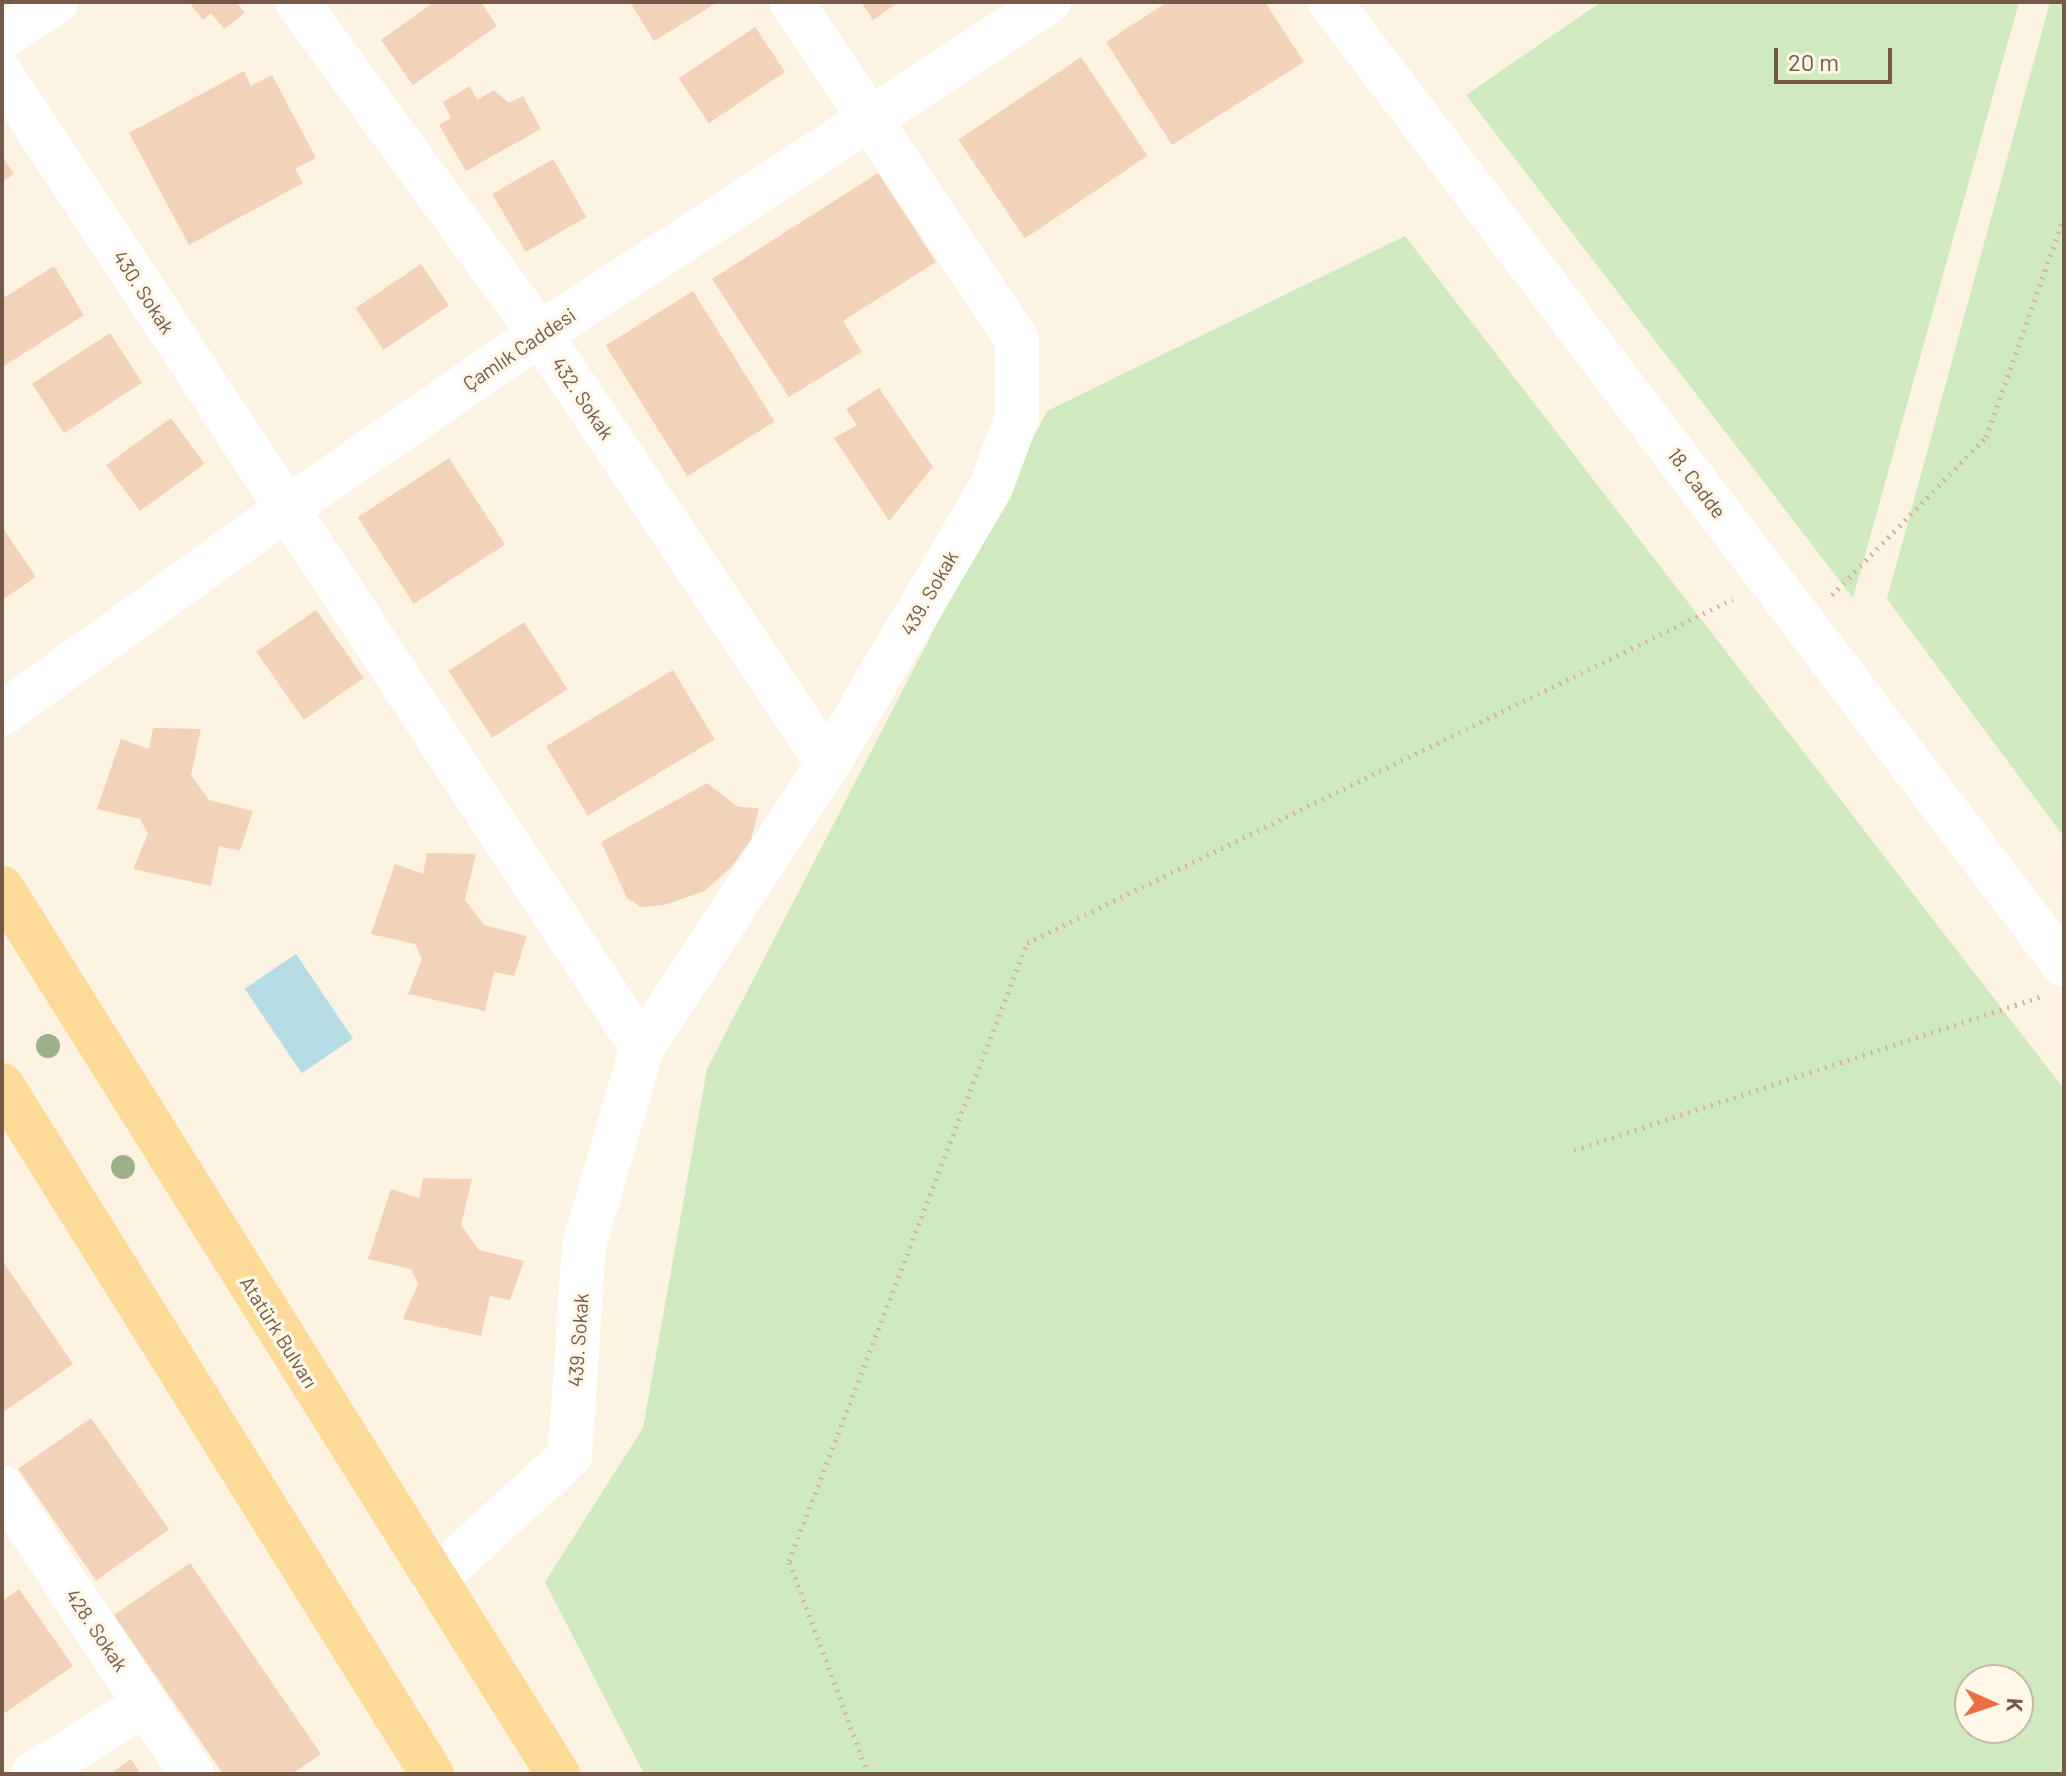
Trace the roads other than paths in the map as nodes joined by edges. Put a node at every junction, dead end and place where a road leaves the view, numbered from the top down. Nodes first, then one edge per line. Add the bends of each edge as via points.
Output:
1 (56, 2) edge
2 (297, 2) edge
3 (792, 2) edge
4 (1049, 2) edge
5 (1330, 2) edge
6 (2, 37) edge
7 (2, 75) edge
8 (872, 120) junction
9 (540, 334) junction
10 (286, 509) junction
11 (2, 714) edge
12 (828, 764) junction
13 (2, 888) edge
14 (2057, 980) edge
15 (642, 1048) junction
16 (2, 1085) edge
17 (2, 1487) edge
18 (434, 1580) junction
19 (146, 1704) junction
20 (33, 1774) edge
21 (192, 1774) edge
22 (432, 1774) edge
23 (558, 1774) edge

1 - 6 street
2 - 9 street, 432. Sokak
3 - 8 street, 439. Sokak
4 - 8 street, Çamlık Caddesi
5 - 14 street, 18. Cadde via 1804,624
7 - 10 street, 430. Sokak
8 - 9 street, Çamlık Caddesi
8 - 12 street, 439. Sokak via 1017,340 1017,417 991,487
9 - 10 street, Çamlık Caddesi
9 - 12 street, 432. Sokak
10 - 11 street, Çamlık Caddesi
10 - 15 street
12 - 15 street, 439. Sokak
13 - 18 main road, Atatürk Bulvarı
15 - 18 street, 439. Sokak via 584,1246 570,1456
16 - 22 main road
17 - 19 street, 428. Sokak
18 - 23 main road, Atatürk Bulvarı
19 - 20 street
19 - 21 street, 428. Sokak

